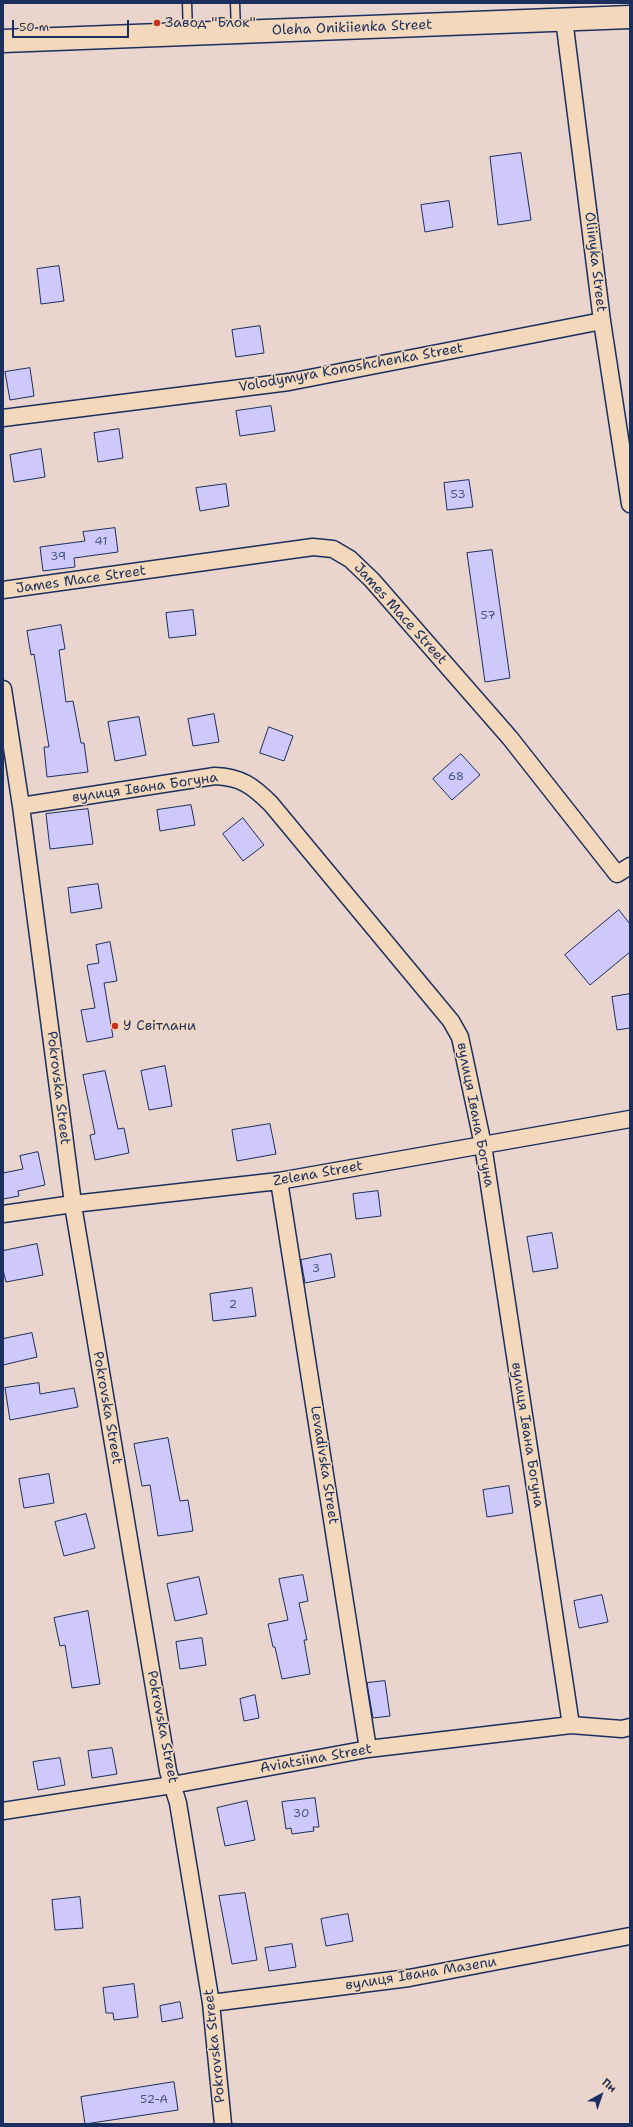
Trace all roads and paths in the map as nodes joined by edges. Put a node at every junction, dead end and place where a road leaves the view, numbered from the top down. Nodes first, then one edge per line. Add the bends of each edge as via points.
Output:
1 (188, 3) edge
2 (235, 3) edge
3 (630, 16) edge
4 (564, 19) junction
5 (236, 32) junction
6 (188, 34) junction
7 (3, 41) edge
8 (602, 321) junction
9 (3, 418) edge
10 (630, 504) edge
11 (3, 590) edge
12 (3, 689) edge
13 (21, 806) junction
14 (630, 866) edge
15 (630, 1118) edge
16 (483, 1145) junction
17 (279, 1181) junction
18 (72, 1204) junction
19 (3, 1214) edge
20 (571, 1725) junction
21 (630, 1727) edge
22 (368, 1749) junction
23 (172, 1784) junction
24 (3, 1810) edge
25 (630, 1936) edge
26 (211, 2003) junction
27 (223, 2124) edge

1 - 6 lane
2 - 5 lane
3 - 4 main road, Oleha Onikiienka Street
4 - 5 main road, Oleha Onikiienka Street
4 - 8 street, Oliinyka Street
5 - 6 main road, Oleha Onikiienka Street
6 - 7 main road, Oleha Onikiienka Street
8 - 9 street, Volodymyra Konoshchenka Street via 289,382
8 - 10 street, Oliinyka Street
11 - 14 street, James Mace Street via 313,547 332,549 350,559 372,580 510,738 617,874
12 - 13 street, Pokrovska Street
13 - 16 street, вулиця Івана Богуна via 215,776 245,782 271,804 451,1021 460,1037
13 - 18 street, Pokrovska Street
15 - 16 street, Zelena Street
16 - 17 street, Zelena Street
16 - 20 street, вулиця Івана Богуна
17 - 18 street, Zelena Street
17 - 22 street, Levadivska Street
18 - 19 street, Zelena Street
18 - 23 street, Pokrovska Street
20 - 21 street, Aviatsiina Street via 622,1729
20 - 22 street, Aviatsiina Street
22 - 23 street, Aviatsiina Street
23 - 24 street, Aviatsiina Street
23 - 26 street, Pokrovska Street via 178,1803
25 - 26 street, вулиця Івана Мазепи via 409,1978
26 - 27 street, Pokrovska Street

